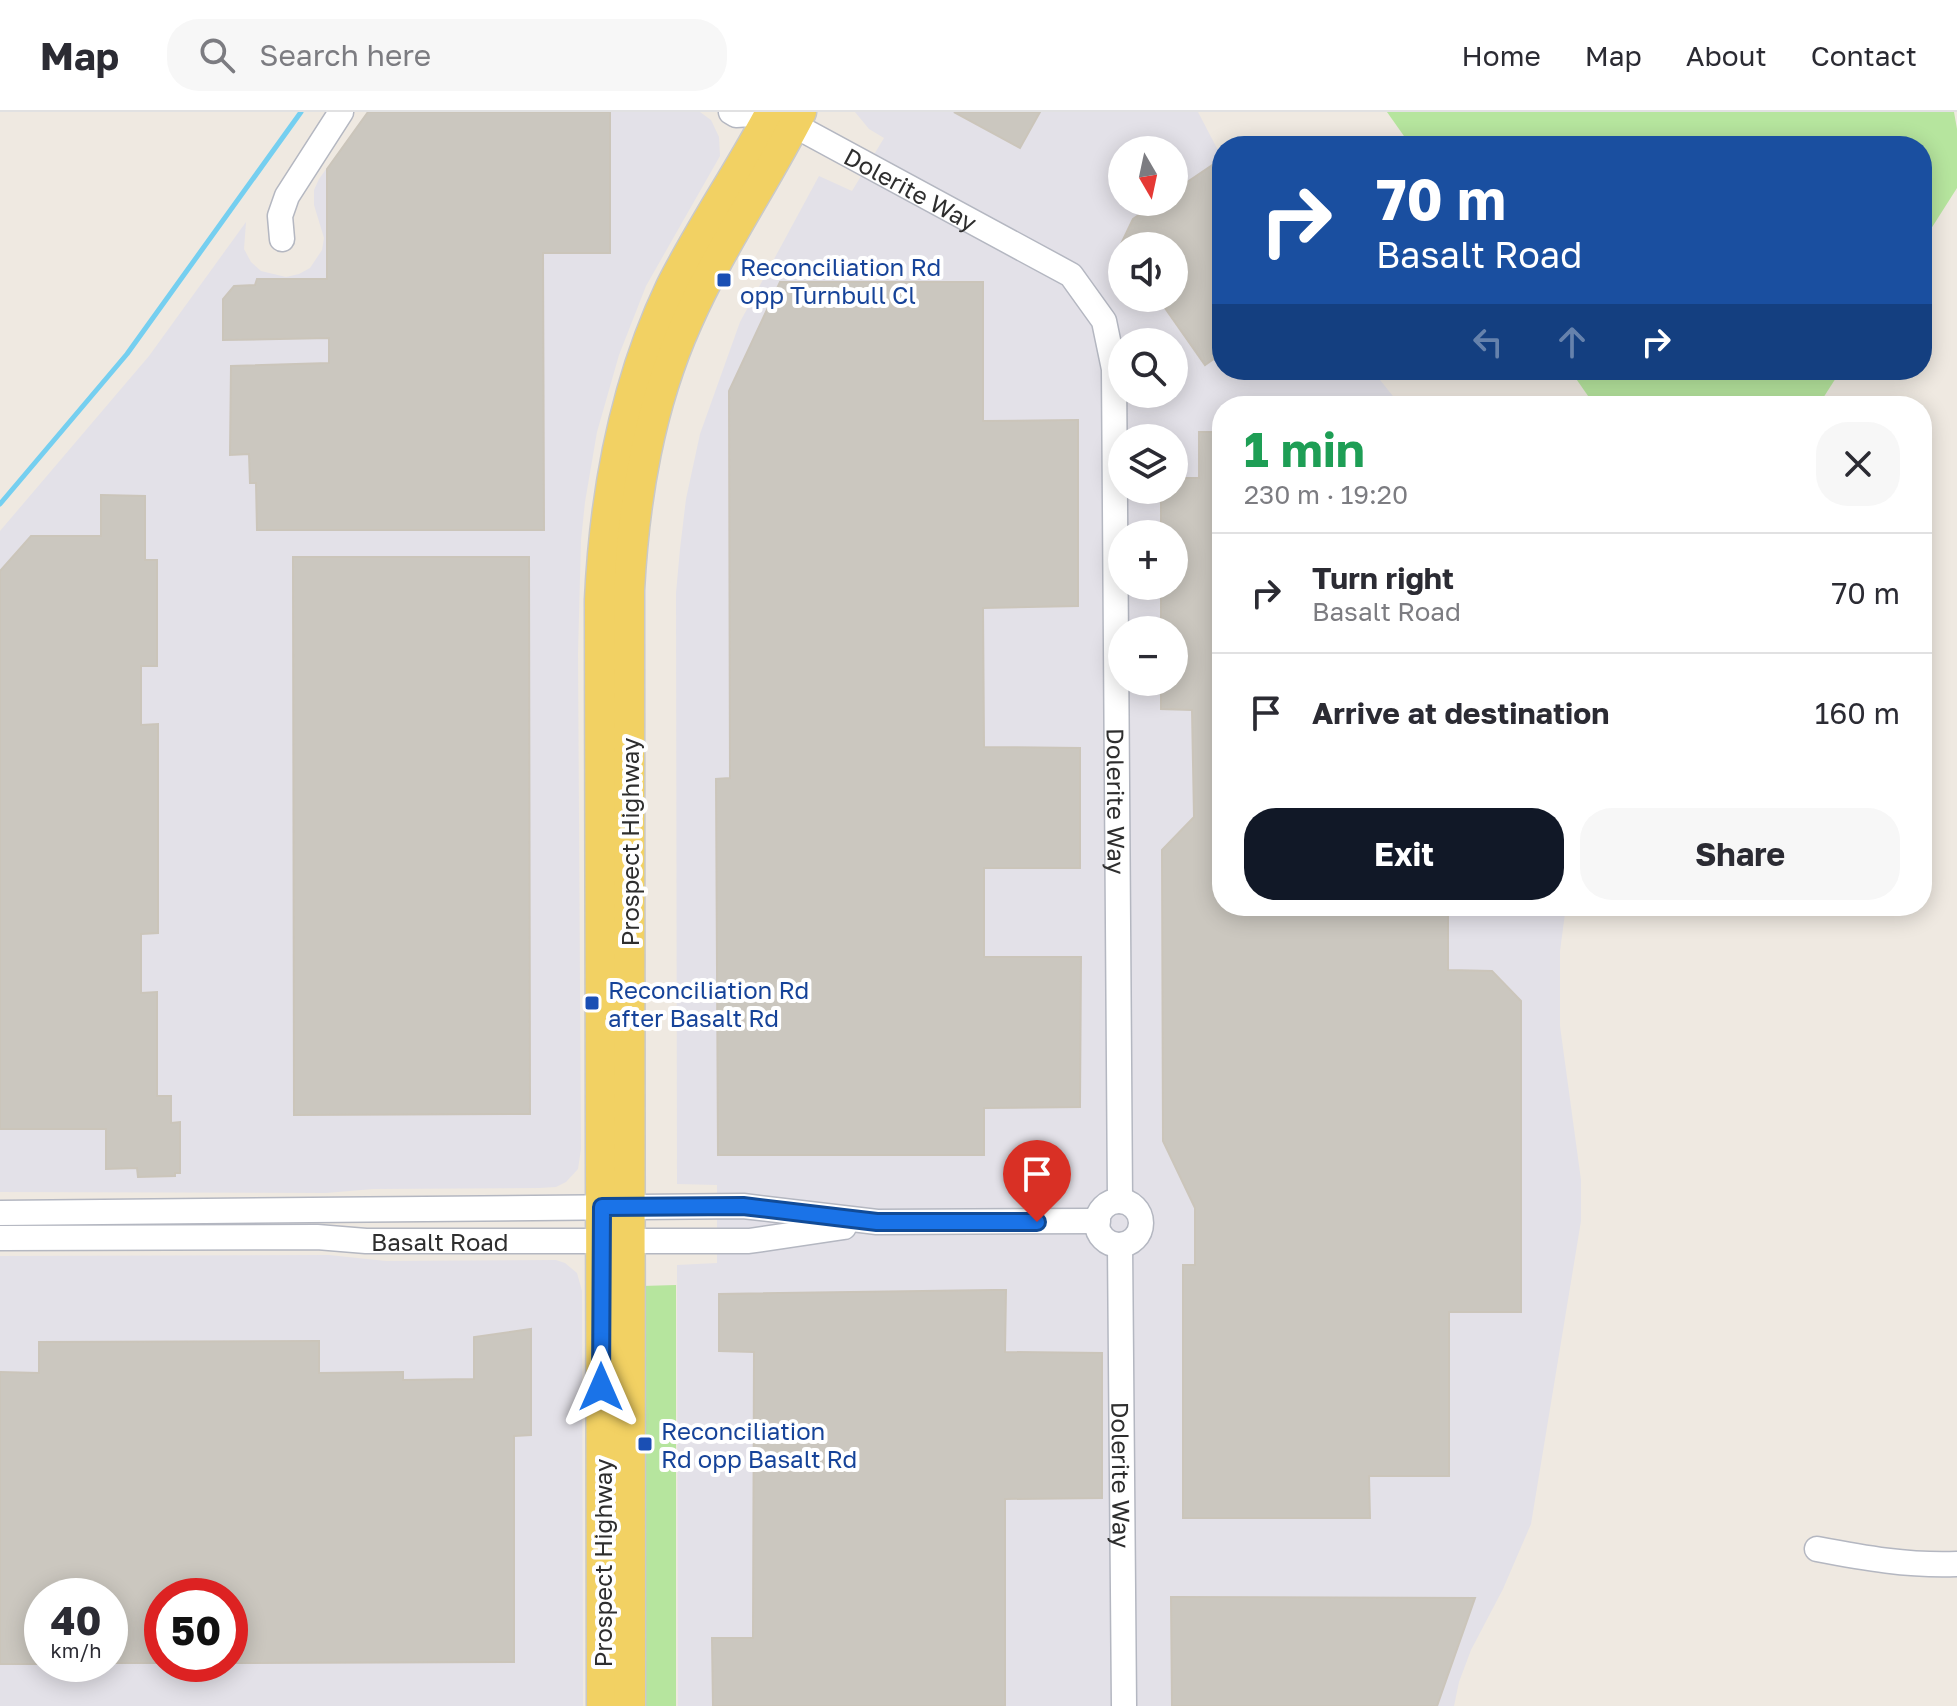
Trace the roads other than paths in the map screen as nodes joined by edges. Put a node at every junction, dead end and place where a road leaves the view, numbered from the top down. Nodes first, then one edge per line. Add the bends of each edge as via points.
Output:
1 (341, 112) edge
2 (731, 112) edge
3 (781, 115) edge
4 (282, 239) dead end
5 (1120, 1201) junction
6 (615, 1207) junction
7 (214, 1212) junction
8 (0, 1213) edge
9 (1098, 1221) junction
10 (877, 1222) junction
11 (213, 1237) junction
12 (0, 1238) edge
13 (616, 1240) junction
14 (1120, 1245) junction
15 (1817, 1549) dead end
16 (1957, 1564) edge
17 (602, 1706) edge
18 (630, 1706) edge
19 (1124, 1706) edge

1 - 4 street via 287,196 280,216
2 - 3 street
3 - 5 street, Dolerite Way via 1071,275 1104,321 1114,369
3 - 6 main road, Prospect Highway via 680,270 656,322 626,412 609,490 600,600
5 - 9 street via 1108,1204
5 - 14 street via 1138,1212 1140,1227 1133,1239
6 - 7 street, Basalt Road
6 - 10 street, Basalt Road via 743,1206
6 - 13 main road, Prospect Highway
7 - 8 street, Basalt Road
7 - 11 street
9 - 10 street, Basalt Road
9 - 14 street via 1106,1240
10 - 13 street, Basalt Road via 749,1241
11 - 12 street, Basalt Road
11 - 13 street, Basalt Road
13 - 17 main road, Prospect Highway
13 - 18 main road, Prospect Highway
14 - 19 street, Dolerite Way
15 - 16 street via 1893,1562

